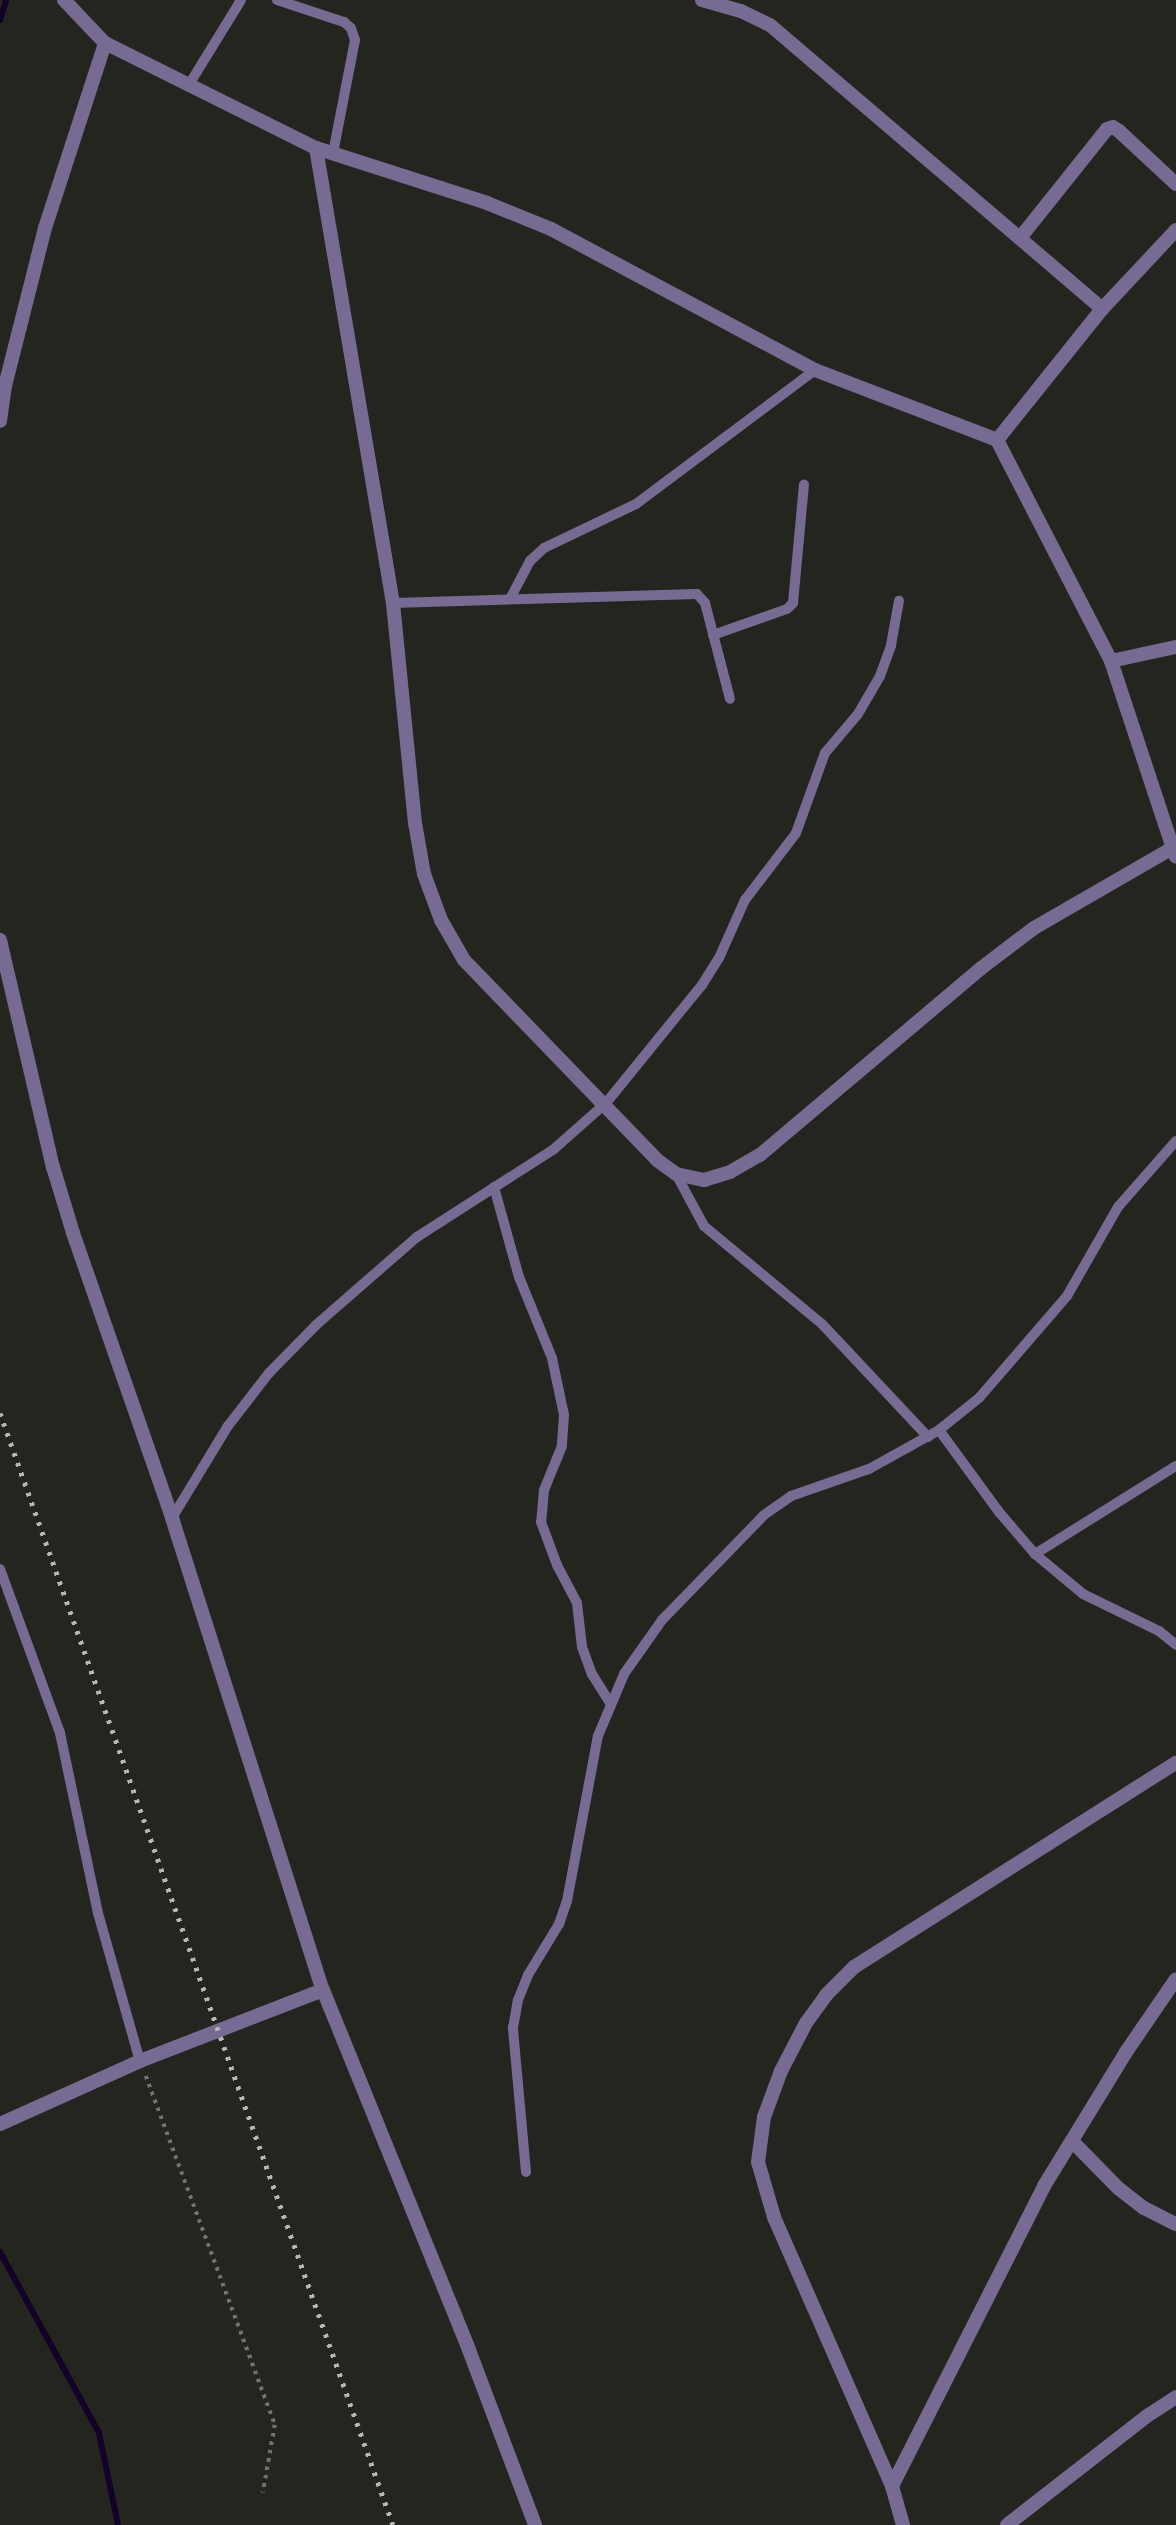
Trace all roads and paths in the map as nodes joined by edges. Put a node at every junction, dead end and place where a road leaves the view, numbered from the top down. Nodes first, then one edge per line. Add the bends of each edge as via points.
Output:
1 (64, 0) edge
2 (241, 0) edge
3 (277, 0) edge
4 (702, 0) edge
5 (105, 43) junction
6 (190, 83) junction
7 (316, 148) junction
8 (333, 153) junction
9 (1176, 184) edge
10 (1176, 230) edge
11 (1020, 238) junction
12 (1102, 309) junction
13 (815, 370) junction
14 (0, 421) edge
15 (996, 440) junction
16 (804, 485) dead end
17 (511, 597) junction
18 (899, 601) dead end
19 (393, 603) junction
20 (713, 635) junction
21 (1176, 647) edge
22 (1111, 662) junction
23 (730, 699) dead end
24 (1175, 850) edge
25 (0, 940) edge
26 (606, 1103) junction
27 (1176, 1141) edge
28 (676, 1174) junction
29 (494, 1187) junction
30 (939, 1430) junction
31 (928, 1437) junction
32 (1176, 1466) edge
33 (172, 1518) junction
34 (1035, 1553) junction
35 (0, 1569) edge
36 (1176, 1645) edge
37 (611, 1704) junction
38 (1176, 1763) edge
39 (1176, 1979) edge
40 (323, 1990) junction
41 (140, 2061) junction
42 (0, 2124) edge
43 (1072, 2140) junction
44 (526, 2172) dead end
45 (1176, 2224) edge
46 (1176, 2397) edge
47 (892, 2486) junction
48 (263, 2493) dead end
49 (535, 2525) edge
50 (903, 2525) edge
51 (1007, 2525) edge

1 - 5 street
2 - 6 lane
3 - 8 lane via 344,22 351,29 355,40
4 - 11 street via 770,25
5 - 6 street
5 - 14 street via 45,228
6 - 7 street
7 - 8 street
7 - 19 street
8 - 13 street via 551,229
9 - 11 street via 1113,127 1107,129
10 - 12 street
11 - 12 street
12 - 15 street
13 - 15 street
13 - 17 lane via 636,504 544,548 530,561
15 - 22 street
16 - 20 lane via 793,603
17 - 19 lane
17 - 20 lane via 697,594 705,603
18 - 26 lane via 880,676 858,714 825,753 796,833 745,900 702,985
19 - 26 street via 415,823 424,874 440,920 464,960
20 - 23 lane
21 - 22 street
22 - 24 street
24 - 28 street via 1034,928 760,1155 704,1180
25 - 33 street via 53,1167
26 - 28 street via 657,1160
26 - 29 lane via 554,1149
27 - 30 lane via 1118,1208 1052,1315 979,1398
28 - 31 lane via 704,1226 822,1324
29 - 33 lane via 417,1237 288,1354 228,1426
29 - 37 lane via 519,1277 552,1358 564,1415 562,1446 544,1490 541,1522 577,1603 582,1647 592,1674
30 - 31 lane
30 - 34 lane
31 - 37 lane via 869,1469 791,1496 764,1515 662,1620 624,1674
32 - 34 lane
33 - 40 street
34 - 36 lane via 1083,1594 1158,1631
35 - 41 lane via 60,1733 98,1913
37 - 44 lane via 598,1736 567,1900 559,1924 528,1975 513,2028
38 - 47 street via 854,1966 806,2023 781,2071 764,2118 758,2162 774,2217
39 - 43 street
40 - 41 street
40 - 49 street
41 - 42 street
41 - 48 path via 275,2425
43 - 45 street via 1118,2188
43 - 47 street
46 - 51 street
47 - 50 street

